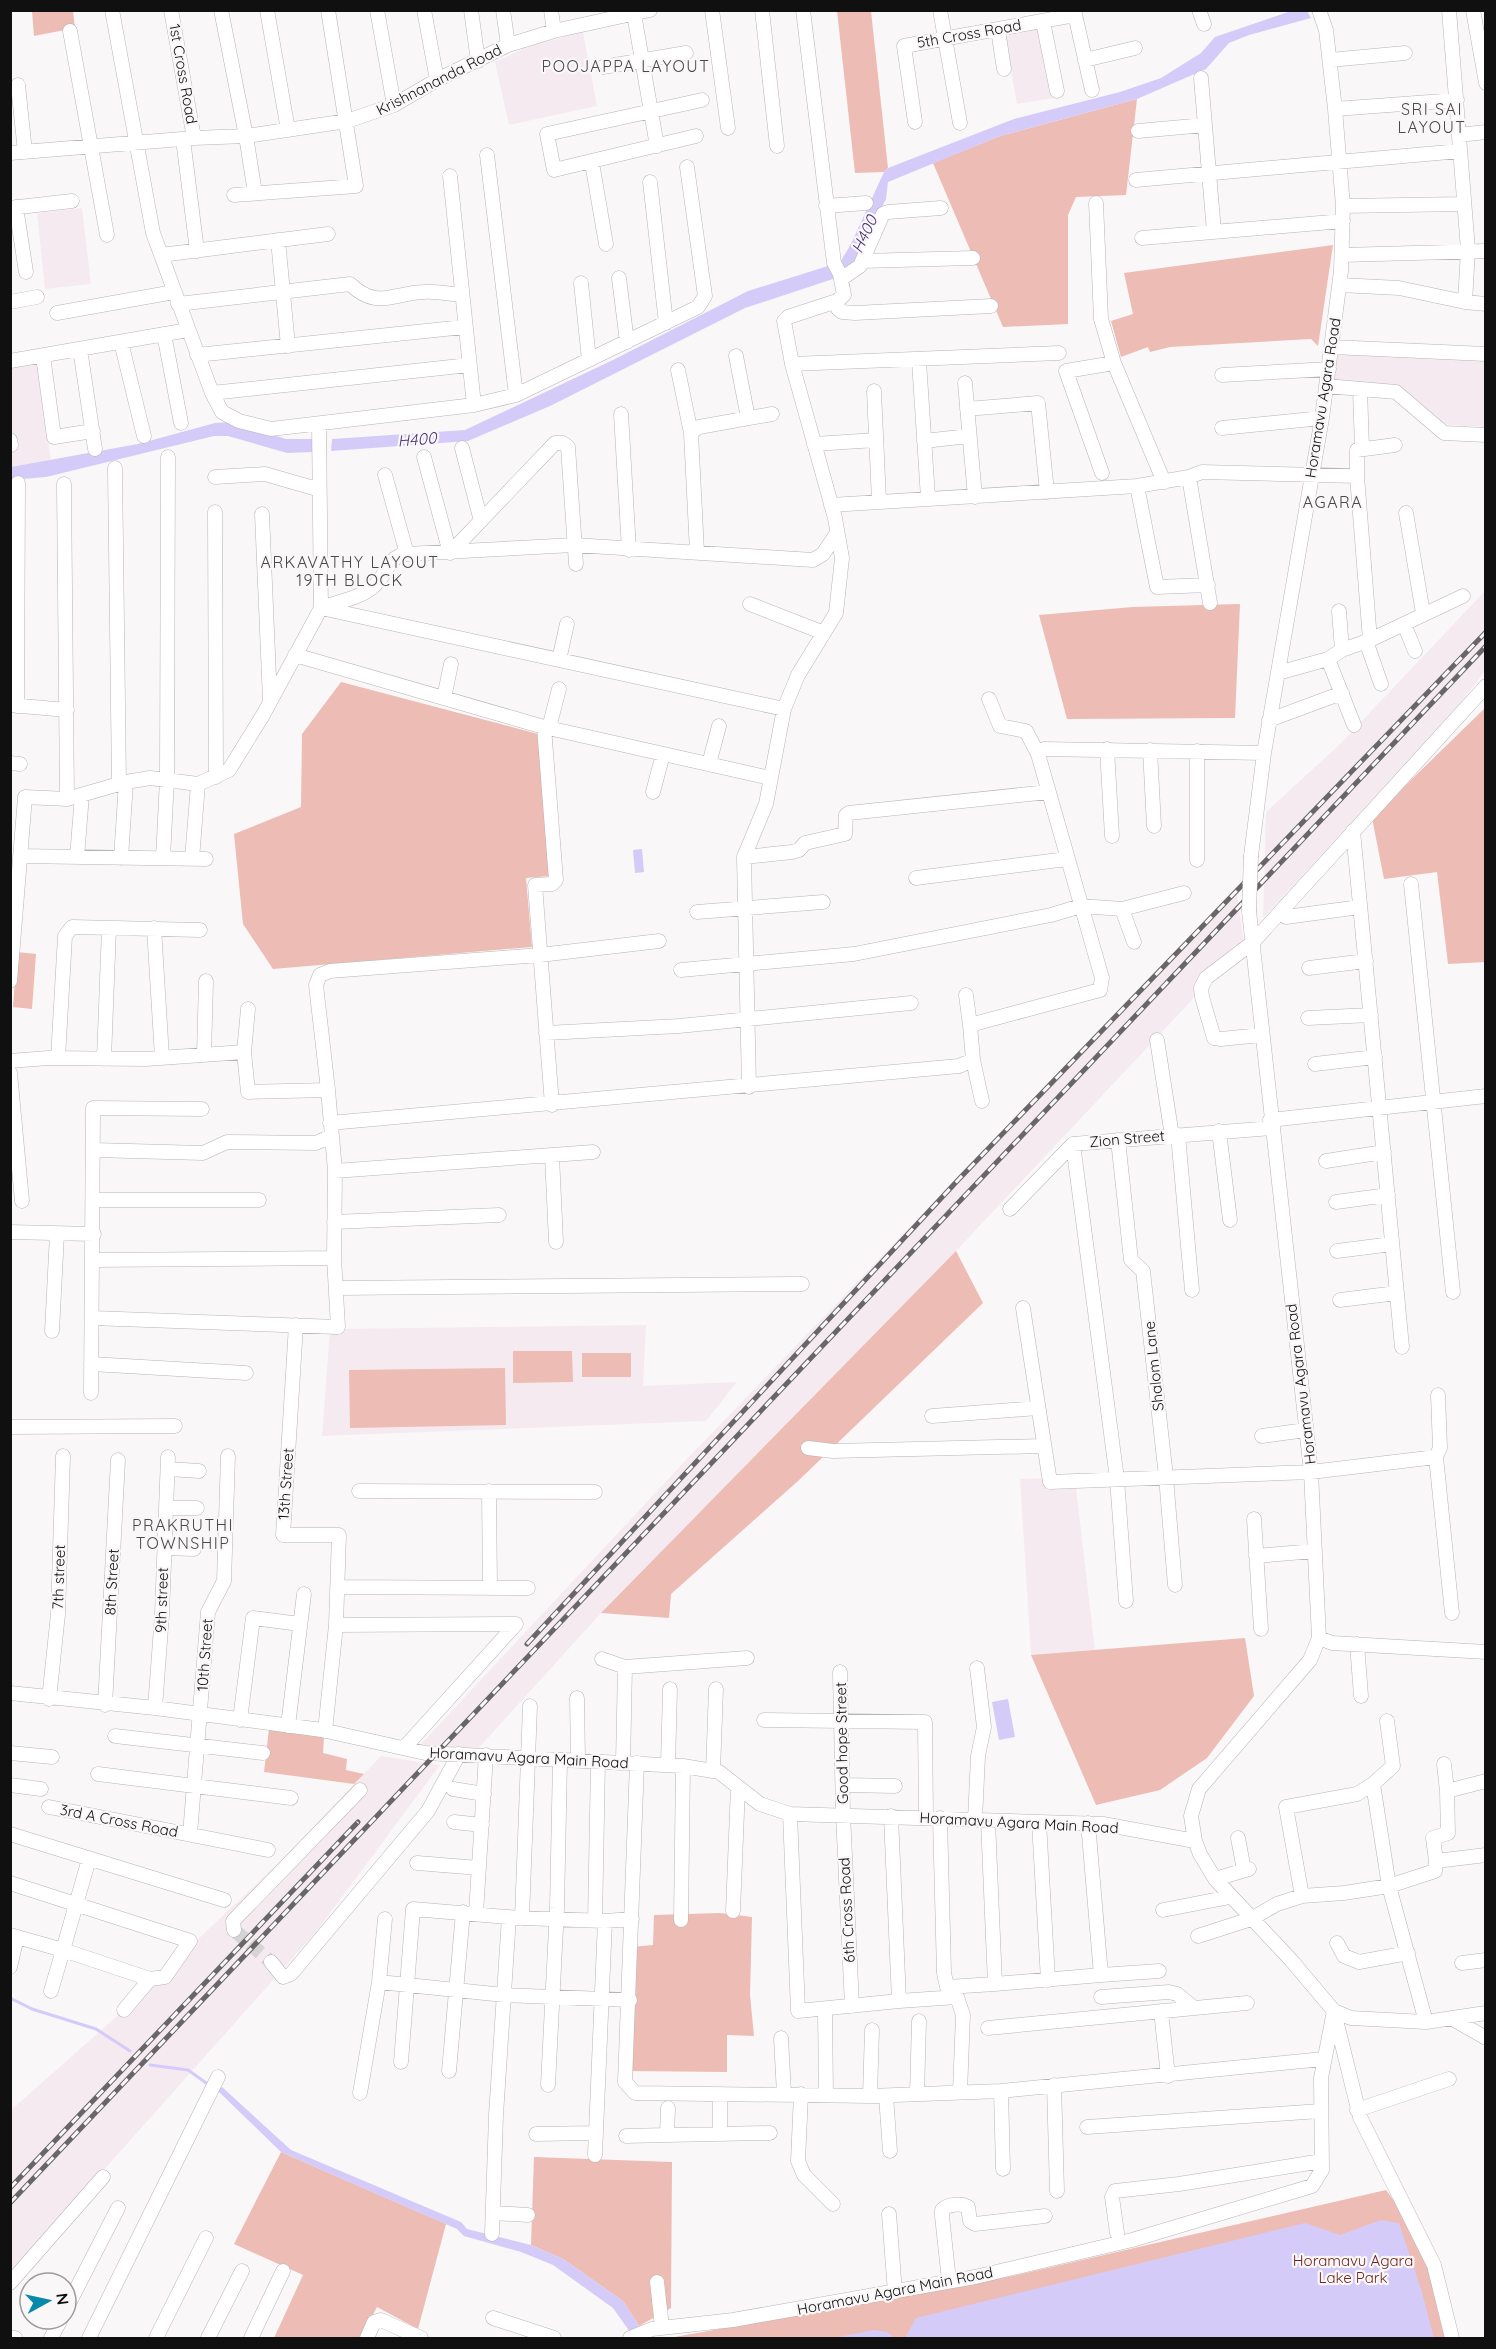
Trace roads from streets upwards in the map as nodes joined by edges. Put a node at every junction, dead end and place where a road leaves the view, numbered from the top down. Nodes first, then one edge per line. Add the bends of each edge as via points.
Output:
1 (112, 10) edge
2 (171, 10) edge
3 (221, 10) edge
4 (267, 10) edge
5 (328, 10) edge
6 (377, 10) edge
7 (424, 10) edge
8 (471, 10) edge
9 (503, 10) edge
10 (551, 10) edge
11 (650, 10) edge
12 (712, 10) edge
13 (762, 10) edge
14 (803, 10) edge
15 (940, 10) edge
16 (1318, 10) edge
17 (1449, 10) edge
18 (1473, 10) edge
19 (1074, 13) edge
20 (634, 14) junction
21 (1043, 22) junction
22 (998, 30) junction
23 (69, 31) dead end
24 (554, 31) junction
25 (946, 39) junction
26 (508, 45) junction
27 (1135, 48) dead end
28 (1405, 52) dead end
29 (686, 53) dead end
30 (642, 60) junction
31 (1085, 60) junction
32 (1330, 60) junction
33 (478, 61) junction
34 (603, 67) dead end
35 (1005, 69) dead end
36 (1201, 78) dead end
37 (437, 80) junction
38 (1485, 83) edge
39 (18, 85) dead end
40 (1092, 90) dead end
41 (1056, 91) dead end
42 (702, 100) dead end
43 (1457, 100) junction
44 (394, 105) junction
45 (1335, 109) junction
46 (651, 111) junction
47 (347, 122) junction
48 (915, 122) dead end
49 (960, 123) dead end
50 (1205, 125) junction
51 (728, 129) dead end
52 (288, 130) junction
53 (1138, 131) dead end
54 (1485, 132) edge
55 (1459, 135) junction
56 (246, 136) junction
57 (696, 136) dead end
58 (189, 138) junction
59 (138, 143) junction
60 (92, 146) junction
61 (657, 146) junction
62 (777, 146) dead end
63 (1460, 151) junction
64 (25, 152) junction
65 (10, 153) edge
66 (487, 155) dead end
67 (1340, 162) junction
68 (592, 163) junction
69 (687, 167) dead end
70 (1209, 173) junction
71 (450, 176) dead end
72 (1136, 180) dead end
73 (650, 182) dead end
74 (255, 193) junction
75 (234, 195) dead end
76 (72, 201) dead end
77 (866, 203) dead end
78 (1096, 203) dead end
79 (1464, 204) junction
80 (826, 206) junction
81 (1343, 206) junction
82 (13, 207) edge
83 (941, 208) dead end
84 (1343, 221) junction
85 (1214, 232) junction
86 (328, 234) dead end
87 (107, 235) dead end
88 (1142, 238) dead end
89 (278, 240) junction
90 (606, 244) dead end
91 (1468, 250) junction
92 (1485, 250) edge
93 (197, 251) junction
94 (161, 255) junction
95 (1342, 255) junction
96 (973, 258) dead end
97 (862, 261) junction
98 (26, 272) dead end
99 (838, 272) junction
100 (619, 278) dead end
101 (580, 283) dead end
102 (1340, 285) junction
103 (284, 291) junction
104 (462, 295) junction
105 (37, 297) dead end
106 (176, 298) junction
107 (837, 301) junction
108 (10, 302) edge
109 (1465, 302) junction
110 (1485, 304) edge
111 (991, 306) dead end
112 (57, 313) dead end
113 (666, 323) junction
114 (464, 327) junction
115 (188, 330) junction
116 (164, 334) junction
117 (121, 342) junction
118 (627, 342) junction
119 (288, 346) junction
120 (1332, 347) junction
121 (80, 349) junction
122 (1059, 353) dead end
123 (1485, 354) edge
124 (197, 355) junction
125 (43, 356) junction
126 (736, 356) dead end
127 (589, 360) junction
128 (10, 361) edge
129 (919, 361) junction
130 (1114, 363) junction
131 (792, 364) junction
132 (469, 365) junction
133 (1329, 369) junction
134 (678, 370) dead end
135 (1222, 375) dead end
136 (965, 383) dead end
137 (1326, 386) junction
138 (1360, 389) junction
139 (874, 392) dead end
140 (212, 393) junction
141 (516, 395) junction
142 (474, 405) junction
143 (967, 409) junction
144 (621, 414) dead end
145 (772, 414) dead end
146 (748, 418) junction
147 (1322, 418) junction
148 (181, 423) dead end
149 (1222, 428) dead end
150 (93, 431) junction
151 (691, 433) junction
152 (1485, 435) edge
153 (144, 436) dead end
154 (318, 436) junction
155 (969, 436) junction
156 (10, 440) edge
157 (876, 440) junction
158 (924, 441) junction
159 (814, 444) junction
160 (11, 445) edge
161 (1395, 445) dead end
162 (462, 448) dead end
163 (1362, 448) junction
164 (95, 449) dead end
165 (168, 457) dead end
166 (424, 457) dead end
167 (115, 468) dead end
168 (1102, 473) dead end
169 (1312, 474) junction
170 (385, 476) dead end
171 (1357, 476) junction
172 (215, 477) dead end
173 (1189, 477) junction
174 (1164, 482) junction
175 (18, 483) dead end
176 (64, 484) dead end
177 (1137, 486) junction
178 (317, 489) junction
179 (1047, 492) junction
180 (975, 497) junction
181 (927, 498) junction
182 (879, 501) junction
183 (831, 505) junction
184 (215, 512) dead end
185 (1406, 513) dead end
186 (262, 514) dead end
187 (481, 521) junction
188 (837, 533) junction
189 (574, 545) junction
190 (629, 550) junction
191 (697, 552) junction
192 (450, 553) junction
193 (407, 554) junction
194 (576, 564) dead end
195 (1208, 585) junction
196 (1464, 596) dead end
197 (1210, 603) dead end
198 (750, 604) dead end
199 (321, 608) junction
200 (1339, 611) dead end
201 (1423, 613) junction
202 (567, 624) dead end
203 (1404, 624) junction
204 (824, 633) junction
205 (1368, 640) junction
206 (1341, 650) junction
207 (1414, 651) dead end
208 (295, 656) junction
209 (1329, 658) junction
210 (559, 660) junction
211 (452, 664) dead end
212 (1278, 673) junction
213 (1381, 684) dead end
214 (1485, 686) edge
215 (559, 689) dead end
216 (1342, 693) junction
217 (444, 698) junction
218 (988, 699) dead end
219 (270, 700) junction
220 (14, 705) edge
221 (784, 709) junction
222 (67, 710) junction
223 (1269, 720) junction
224 (1354, 725) dead end
225 (719, 726) dead end
226 (547, 727) junction
227 (1107, 749) junction
228 (1150, 750) junction
229 (1197, 751) junction
230 (1264, 753) junction
231 (663, 754) junction
232 (1038, 754) junction
233 (709, 764) junction
234 (216, 777) junction
235 (770, 778) junction
236 (167, 779) junction
237 (122, 783) junction
238 (198, 784) junction
239 (653, 792) dead end
240 (1048, 792) junction
241 (82, 795) junction
242 (67, 799) junction
243 (1154, 826) dead end
244 (1353, 831) junction
245 (1112, 836) dead end
246 (20, 856) junction
247 (77, 857) junction
248 (744, 857) junction
249 (121, 858) junction
250 (163, 858) junction
251 (1067, 859) junction
252 (1197, 861) dead end
253 (916, 878) dead end
254 (1411, 884) dead end
255 (1184, 893) dead end
256 (823, 902) dead end
257 (1081, 906) junction
258 (1360, 907) junction
259 (1122, 909) junction
260 (744, 910) junction
261 (697, 912) dead end
262 (1286, 917) dead end
263 (109, 928) junction
264 (154, 928) junction
265 (201, 930) dead end
266 (659, 941) dead end
267 (1134, 942) dead end
268 (1252, 943) junction
269 (540, 955) junction
270 (1366, 961) junction
271 (745, 963) junction
272 (1309, 968) dead end
273 (681, 970) dead end
274 (10, 981) edge
275 (206, 981) dead end
276 (966, 995) dead end
277 (911, 1002) dead end
278 (248, 1009) dead end
279 (1371, 1015) junction
280 (1308, 1018) dead end
281 (747, 1020) junction
282 (970, 1026) junction
283 (546, 1033) junction
284 (1261, 1035) junction
285 (1157, 1040) dead end
286 (244, 1052) junction
287 (204, 1054) junction
288 (162, 1057) junction
289 (1375, 1057) junction
290 (58, 1058) junction
291 (105, 1059) junction
292 (973, 1060) junction
293 (10, 1061) edge
294 (1315, 1064) dead end
295 (10, 1073) edge
296 (748, 1087) junction
297 (328, 1090) junction
298 (1485, 1096) edge
299 (982, 1101) dead end
300 (1432, 1101) junction
301 (552, 1105) junction
302 (1379, 1107) junction
303 (202, 1109) dead end
304 (1271, 1124) junction
305 (331, 1130) junction
306 (1219, 1131) junction
307 (1175, 1136) junction
308 (1118, 1140) junction
309 (1074, 1144) junction
310 (94, 1150) junction
311 (593, 1152) dead end
312 (1384, 1152) junction
313 (552, 1156) junction
314 (14, 1161) edge
315 (1326, 1161) dead end
316 (335, 1171) junction
317 (1388, 1195) junction
318 (93, 1200) junction
319 (259, 1200) dead end
320 (22, 1201) dead end
321 (1336, 1202) dead end
322 (1010, 1209) dead end
323 (499, 1215) dead end
324 (1230, 1220) dead end
325 (334, 1222) junction
326 (10, 1232) edge
327 (57, 1234) junction
328 (94, 1234) junction
329 (556, 1242) dead end
330 (1392, 1244) junction
331 (1337, 1251) dead end
332 (334, 1258) junction
333 (93, 1260) junction
334 (801, 1284) dead end
335 (336, 1288) junction
336 (1192, 1290) dead end
337 (1453, 1292) dead end
338 (1397, 1293) junction
339 (1340, 1300) dead end
340 (1023, 1308) dead end
341 (92, 1318) junction
342 (296, 1325) junction
343 (52, 1331) dead end
344 (1402, 1347) dead end
345 (91, 1364) junction
346 (246, 1373) dead end
347 (91, 1393) dead end
348 (1438, 1395) dead end
349 (1038, 1408) junction
350 (932, 1416) dead end
351 (175, 1426) dead end
352 (10, 1427) edge
353 (1306, 1430) junction
354 (1262, 1436) dead end
355 (1044, 1446) junction
356 (808, 1448) dead end
357 (63, 1456) dead end
358 (228, 1456) dead end
359 (1436, 1457) junction
360 (118, 1460) dead end
361 (199, 1471) dead end
362 (1311, 1472) junction
363 (1166, 1477) junction
364 (1117, 1479) junction
365 (359, 1491) dead end
366 (489, 1491) junction
367 (594, 1492) dead end
368 (166, 1508) junction
369 (197, 1508) dead end
370 (1254, 1519) dead end
371 (164, 1548) junction
372 (194, 1549) dead end
373 (1315, 1551) junction
374 (1256, 1556) junction
375 (1175, 1585) dead end
376 (339, 1587) junction
377 (490, 1588) junction
378 (528, 1588) dead end
379 (304, 1594) dead end
380 (1126, 1601) dead end
381 (1452, 1613) dead end
382 (300, 1624) junction
383 (336, 1625) junction
384 (1261, 1629) dead end
385 (1319, 1638) junction
386 (1357, 1644) junction
387 (1485, 1652) edge
388 (747, 1658) dead end
389 (602, 1659) dead end
390 (625, 1666) junction
391 (977, 1668) dead end
392 (840, 1672) dead end
393 (670, 1689) dead end
394 (716, 1689) dead end
395 (10, 1693) edge
396 (1362, 1696) dead end
397 (577, 1698) dead end
398 (49, 1699) junction
399 (105, 1705) junction
400 (530, 1706) dead end
401 (154, 1708) junction
402 (201, 1715) junction
403 (764, 1719) dead end
404 (240, 1720) junction
405 (843, 1721) junction
406 (1387, 1721) dead end
407 (288, 1726) junction
408 (325, 1731) junction
409 (115, 1736) dead end
410 (198, 1744) junction
411 (404, 1748) junction
412 (10, 1753) edge
413 (263, 1753) dead end
414 (459, 1754) junction
415 (486, 1755) junction
416 (52, 1757) dead end
417 (527, 1758) junction
418 (560, 1760) junction
419 (578, 1761) junction
420 (598, 1762) junction
421 (623, 1763) junction
422 (637, 1763) junction
423 (1444, 1764) dead end
424 (668, 1765) junction
425 (683, 1766) junction
426 (713, 1771) junction
427 (98, 1774) dead end
428 (1485, 1781) edge
429 (194, 1784) junction
430 (1374, 1784) junction
431 (10, 1785) edge
432 (844, 1785) junction
433 (895, 1786) dead end
434 (738, 1787) junction
435 (41, 1789) dead end
436 (453, 1789) dead end
437 (360, 1790) dead end
438 (1447, 1791) junction
439 (484, 1794) junction
440 (291, 1798) dead end
441 (49, 1807) dead end
442 (790, 1814) junction
443 (843, 1814) junction
444 (891, 1816) junction
445 (933, 1818) junction
446 (981, 1820) junction
447 (454, 1822) dead end
448 (1039, 1822) junction
449 (1088, 1823) junction
450 (482, 1825) junction
451 (10, 1834) edge
452 (190, 1834) junction
453 (1238, 1838) dead end
454 (1195, 1841) junction
455 (268, 1850) dead end
456 (1485, 1855) edge
457 (89, 1859) junction
458 (1436, 1860) junction
459 (417, 1863) dead end
460 (479, 1868) junction
461 (1215, 1879) junction
462 (10, 1883) edge
463 (1389, 1886) junction
464 (1302, 1896) junction
465 (1230, 1897) junction
466 (224, 1900) dead end
467 (75, 1905) junction
468 (1163, 1910) dead end
469 (733, 1911) dead end
470 (469, 1912) junction
471 (516, 1917) junction
472 (385, 1919) dead end
473 (632, 1919) junction
474 (1251, 1919) junction
475 (681, 1920) dead end
476 (556, 1921) junction
477 (600, 1921) junction
478 (234, 1930) dead end
479 (14, 1936) edge
480 (1198, 1936) dead end
481 (1337, 1942) dead end
482 (63, 1950) junction
483 (1408, 1953) junction
484 (1485, 1960) edge
485 (271, 1962) tunnel mouth
486 (1462, 1963) dead end
487 (10, 1967) edge
488 (1159, 1971) dead end
489 (1101, 1975) junction
490 (150, 1979) junction
491 (1048, 1980) junction
492 (379, 1982) junction
493 (995, 1984) junction
494 (408, 1985) junction
495 (457, 1989) junction
496 (51, 1991) dead end
497 (952, 1992) junction
498 (504, 1995) junction
499 (552, 1997) junction
500 (1101, 1997) dead end
501 (600, 1998) junction
502 (630, 2000) junction
503 (899, 2001) junction
504 (1246, 2003) dead end
505 (852, 2006) junction
506 (1194, 2008) junction
507 (825, 2009) junction
508 (123, 2010) dead end
509 (1161, 2011) junction
510 (1334, 2011) junction
511 (1485, 2013) edge
512 (1451, 2018) junction
513 (919, 2021) dead end
514 (1426, 2022) junction
515 (988, 2028) dead end
516 (872, 2030) dead end
517 (781, 2038) dead end
518 (1485, 2038) edge
519 (1323, 2060) junction
520 (401, 2062) dead end
521 (449, 2071) dead end
522 (1168, 2076) junction
523 (218, 2077) dead end
524 (1449, 2079) dead end
525 (548, 2085) dead end
526 (1054, 2085) junction
527 (1001, 2091) junction
528 (960, 2092) junction
529 (360, 2093) dead end
530 (720, 2094) junction
531 (783, 2094) junction
532 (801, 2094) junction
533 (826, 2094) junction
534 (917, 2094) junction
535 (870, 2096) junction
536 (886, 2096) junction
537 (668, 2108) dead end
538 (1357, 2109) junction
539 (1320, 2111) junction
540 (1087, 2127) dead end
541 (595, 2133) junction
542 (720, 2133) junction
543 (770, 2133) dead end
544 (536, 2134) dead end
545 (667, 2135) junction
546 (626, 2136) dead end
547 (891, 2151) dead end
548 (595, 2155) dead end
549 (1322, 2161) junction
550 (1003, 2169) dead end
551 (103, 2176) dead end
552 (1058, 2191) dead end
553 (832, 2204) dead end
554 (118, 2208) dead end
555 (493, 2213) junction
556 (889, 2214) dead end
557 (528, 2215) dead end
558 (1045, 2216) dead end
559 (1117, 2233) dead end
560 (492, 2234) dead end
561 (206, 2238) dead end
562 (242, 2271) dead end
563 (283, 2271) dead end
564 (950, 2281) junction
565 (657, 2282) dead end
566 (10, 2283) edge
567 (78, 2286) edge
568 (894, 2292) junction
569 (493, 2318) dead end
570 (662, 2327) junction
571 (633, 2336) edge
572 (10, 2337) edge
573 (15, 2338) edge
574 (89, 2338) edge
575 (156, 2338) edge
576 (208, 2338) edge
577 (251, 2338) edge
578 (367, 2338) edge
579 (421, 2338) edge
580 (554, 2338) edge
581 (1452, 2338) edge

1 - 59 street
2 - 58 street, 1st Cross Road
3 - 56 street
4 - 52 street
5 - 47 street
6 - 44 street
7 - 37 street
8 - 33 street
9 - 26 street
10 - 24 street
11 - 20 street, Krishnananda Road
12 - 51 street
13 - 62 street
14 - 80 street
15 - 25 street
16 - 32 street, Horamavu Agara Road via 1326,30
17 - 43 street
18 - 38 street
19 - 21 street, 5th Cross Road
19 - 31 street
20 - 24 street, Krishnananda Road
20 - 30 street
21 - 22 street, 5th Cross Road
21 - 41 street
22 - 25 street, 5th Cross Road
22 - 35 street
23 - 60 street
24 - 26 street, Krishnananda Road
25 - 48 street, 5th Cross Road via 904,45
25 - 49 street
26 - 33 street, Krishnananda Road
27 - 31 street
28 - 32 street
29 - 30 street
30 - 34 street
30 - 46 street
31 - 40 street
32 - 45 street, Horamavu Agara Road
33 - 37 street, Krishnananda Road
36 - 50 street
37 - 44 street, Krishnananda Road
39 - 64 street
42 - 46 street
43 - 45 street
43 - 55 street
44 - 47 street, Krishnananda Road
45 - 67 street, Horamavu Agara Road
46 - 61 street
46 - 68 street via 547,134 554,170
47 - 52 street, Krishnananda Road
47 - 74 street via 356,186
50 - 53 street
50 - 70 street
52 - 56 street, Krishnananda Road
54 - 55 street
55 - 63 street
56 - 58 street, Krishnananda Road
56 - 74 street
57 - 61 street
58 - 59 street, Krishnananda Road
58 - 93 street, 1st Cross Road
59 - 60 street, Krishnananda Road
59 - 94 street via 153,233
60 - 64 street, Krishnananda Road
60 - 87 street
61 - 68 street
63 - 67 street
63 - 79 street
64 - 65 street, Krishnananda Road
66 - 141 street
67 - 70 street
67 - 81 street, Horamavu Agara Road
68 - 90 street
69 - 113 street via 705,296 698,307
70 - 72 street
70 - 85 street
71 - 104 street
73 - 113 street
74 - 75 street
76 - 82 street
77 - 80 street
78 - 130 street via 1101,319
79 - 81 street
79 - 91 street
80 - 99 street
81 - 84 street, Horamavu Agara Road
82 - 98 street
83 - 97 street via 883,214
84 - 85 street
84 - 95 street, Horamavu Agara Road
85 - 88 street
86 - 89 street
89 - 93 street
89 - 103 street
91 - 92 street
91 - 95 street
91 - 109 street
93 - 94 street
94 - 106 street
95 - 102 street, Horamavu Agara Road
96 - 97 street
97 - 99 street via 856,270
99 - 107 street via 844,295
100 - 118 street
101 - 127 street
102 - 109 street via 1399,288
102 - 120 street, Horamavu Agara Road
103 - 104 street via 350,284 362,296 379,299 426,291
103 - 106 street
103 - 119 street
104 - 114 street
105 - 108 street
106 - 112 street
106 - 115 street
107 - 111 street via 842,312 855,313
107 - 131 street via 785,319
109 - 110 street
113 - 118 street
114 - 119 street
114 - 132 street
115 - 116 street
115 - 124 street
116 - 117 street
116 - 148 street
117 - 121 street
117 - 153 street
118 - 127 street
119 - 124 street
120 - 123 street
120 - 133 street, Horamavu Agara Road
121 - 125 street
121 - 150 street
122 - 129 street
124 - 140 street
125 - 128 street
125 - 150 street via 54,437
126 - 146 street
127 - 141 street
129 - 131 street
129 - 158 street
130 - 168 street via 1066,371
130 - 174 street
131 - 159 street
132 - 140 street
132 - 142 street
133 - 135 street
133 - 137 street, Horamavu Agara Road
134 - 151 street
136 - 143 street
137 - 138 street
137 - 147 street, Horamavu Agara Road
138 - 152 street via 1396,392 1444,433
138 - 163 street
139 - 157 street
140 - 154 street via 222,412 239,421
141 - 142 street
142 - 154 street
143 - 155 street
143 - 179 street via 1038,403
144 - 190 street
145 - 146 street
146 - 151 street
147 - 149 street
147 - 169 street, Horamavu Agara Road
150 - 164 street
151 - 191 street
154 - 178 street
155 - 158 street
155 - 180 street
156 - 160 street
157 - 159 street
157 - 182 street
158 - 181 street
159 - 183 street
161 - 163 street
162 - 187 street
163 - 171 street via 1357,450
165 - 236 street
166 - 192 street
167 - 237 street
169 - 171 street
169 - 173 street via 1202,472
169 - 212 street, Horamavu Agara Road
170 - 193 street
171 - 205 street
172 - 178 street via 265,474
173 - 174 street
173 - 195 street
174 - 177 street
175 - 220 street
176 - 222 street
177 - 179 street
177 - 195 street via 1157,587
178 - 199 street
179 - 180 street
180 - 181 street
181 - 182 street
182 - 183 street
183 - 188 street
184 - 234 street
185 - 201 street
186 - 219 street
187 - 189 street via 555,443 563,443 568,447
187 - 192 street
188 - 191 street via 823,554 813,560
188 - 204 street via 842,558 836,613
189 - 190 street
189 - 192 street
189 - 194 street
190 - 191 street
192 - 193 street
193 - 199 street via 391,560 374,586
195 - 197 street
196 - 201 street
198 - 204 street
199 - 208 street
199 - 210 street
200 - 206 street
201 - 203 street
202 - 210 street
203 - 205 street
203 - 207 street
204 - 221 street via 798,675
205 - 206 street
205 - 213 street
206 - 209 street
208 - 217 street
208 - 219 street
209 - 212 street
209 - 216 street
210 - 221 street
211 - 217 street
212 - 223 street, Horamavu Agara Road
214 - 244 street
215 - 226 street
216 - 223 street
216 - 224 street
217 - 226 street
218 - 232 street via 1000,726 1026,731
219 - 234 street via 229,770
220 - 222 street
221 - 235 street
222 - 242 street
223 - 230 street, Horamavu Agara Road
225 - 233 street
226 - 231 street
226 - 269 street via 556,880 535,885
227 - 228 street
227 - 232 street via 1044,749
227 - 245 street
228 - 229 street
228 - 243 street
229 - 230 street
229 - 252 street
230 - 268 street, Horamavu Agara Road, bridge via 1251,856
231 - 233 street
231 - 239 street
232 - 240 street
233 - 235 street
234 - 238 street
235 - 248 street via 766,804
236 - 237 street
236 - 238 street
236 - 250 street
237 - 241 street
237 - 249 street
238 - 250 street via 199,859
240 - 248 street via 849,813 845,834 805,843 792,852
240 - 251 street
241 - 242 street
241 - 247 street
242 - 246 street via 25,797
244 - 258 street
244 - 268 street
246 - 247 street
246 - 274 street
247 - 249 street
248 - 260 street
249 - 250 street
251 - 253 street
251 - 257 street
254 - 300 street
255 - 259 street
256 - 260 street
257 - 259 street
257 - 271 street via 854,954
257 - 282 street via 1102,978 1100,990
258 - 262 street
258 - 270 street
259 - 267 street
260 - 261 street
260 - 271 street
263 - 264 street
263 - 290 street via 72,927 65,936
263 - 291 street
264 - 265 street
264 - 288 street
266 - 269 street
268 - 284 street, Horamavu Agara Road
268 - 284 street via 1206,978 1201,988 1214,1038
269 - 283 street
269 - 297 street via 330,971 320,975 316,985
270 - 272 street
270 - 279 street
271 - 273 street
271 - 281 street
275 - 287 street
276 - 282 street
277 - 281 street
278 - 286 street
279 - 280 street
279 - 289 street
281 - 283 street
281 - 296 street
282 - 292 street
283 - 301 street
284 - 304 street, Horamavu Agara Road
285 - 307 street
286 - 287 street
286 - 297 street via 248,1092
287 - 288 street
288 - 291 street
289 - 294 street
289 - 302 street
290 - 291 street
290 - 293 street
292 - 296 street via 959,1066
292 - 299 street
295 - 314 street
296 - 301 street
297 - 305 street
298 - 300 street, Zion Street
300 - 302 street, Zion Street
300 - 337 street
301 - 305 street
302 - 304 street, Zion Street
302 - 312 street
303 - 310 street via 93,1108
304 - 306 street, Zion Street
304 - 353 street, Horamavu Agara Road
305 - 310 street via 316,1143 227,1142 203,1153
305 - 316 street
306 - 307 street, Zion Street
306 - 324 street
307 - 308 street, Zion Street
307 - 336 street
308 - 309 street, Zion Street
308 - 363 street, Shalom Lane via 1131,1260 1143,1271
309 - 322 street, Zion Street
309 - 364 street
310 - 318 street
311 - 313 street
312 - 315 street
312 - 317 street
313 - 316 street
313 - 329 street
314 - 320 street
316 - 325 street
317 - 321 street
317 - 330 street
318 - 319 street
318 - 328 street
323 - 325 street
325 - 332 street
326 - 327 street
327 - 328 street
327 - 343 street
328 - 333 street
330 - 331 street
330 - 338 street
332 - 333 street
332 - 335 street
333 - 341 street
334 - 335 street
335 - 342 street via 338,1327
338 - 339 street
338 - 344 street
340 - 349 street
341 - 342 street
341 - 345 street
342 - 376 street, 13th Street via 283,1535 339,1535
345 - 346 street
345 - 347 street
348 - 359 street via 1440,1448
349 - 350 street
349 - 355 street
351 - 352 street
353 - 354 street
353 - 362 street, Horamavu Agara Road
355 - 356 street via 833,1451
355 - 364 street via 1050,1482
357 - 398 street, 7th street via 58,1614
358 - 402 street, 10th Street via 224,1581 208,1612
359 - 362 street
359 - 381 street
360 - 399 street, 8th Street
361 - 368 street, 9th street via 168,1463
362 - 363 street
362 - 373 street, Horamavu Agara Road
363 - 364 street
363 - 375 street, Shalom Lane
364 - 380 street
365 - 366 street
366 - 367 street
366 - 377 street
368 - 369 street
368 - 371 street, 9th street
370 - 374 street
371 - 372 street
371 - 401 street, 9th street
373 - 374 street
373 - 385 street, Horamavu Agara Road
374 - 384 street
376 - 377 street
376 - 383 street, 13th Street
377 - 378 street
379 - 382 street
382 - 404 street via 253,1618
382 - 407 street
383 - 408 street, 13th Street
383 - 411 street via 516,1624
385 - 386 street
385 - 454 street, Horamavu Agara Road via 1310,1660 1199,1789 1191,1816
386 - 387 street
386 - 396 street
388 - 390 street
389 - 390 street
390 - 421 street
391 - 446 street via 984,1727 978,1756
392 - 405 street, Good hope Street
393 - 424 street
394 - 426 street
395 - 398 street, Horamavu Agara Main Road
397 - 419 street
398 - 399 street, Horamavu Agara Main Road
399 - 401 street, Horamavu Agara Main Road
400 - 417 street
401 - 402 street, Horamavu Agara Main Road
402 - 404 street, Horamavu Agara Main Road
402 - 410 street, 10th Street
403 - 405 street
404 - 407 street, Horamavu Agara Main Road
405 - 432 street, Good hope Street
405 - 445 street via 925,1722
406 - 430 street via 1394,1766
407 - 408 street, Horamavu Agara Main Road
408 - 411 street, Horamavu Agara Main Road
409 - 410 street
410 - 413 street
410 - 429 street, 10th Street
411 - 414 street, Horamavu Agara Main Road
412 - 416 street
414 - 415 street, Horamavu Agara Main Road
414 - 485 street via 428,1811 291,1974 283,1977
415 - 417 street, Horamavu Agara Main Road
415 - 439 street
417 - 418 street, Horamavu Agara Main Road
417 - 471 street
418 - 419 street, Horamavu Agara Main Road
418 - 476 street
419 - 420 street, Horamavu Agara Main Road
420 - 421 street, Horamavu Agara Main Road
420 - 477 street
421 - 422 street, Horamavu Agara Main Road
422 - 424 street, Horamavu Agara Main Road
422 - 473 street
423 - 438 street
424 - 425 street, Horamavu Agara Main Road
425 - 426 street, Horamavu Agara Main Road
425 - 475 street
426 - 434 street, Horamavu Agara Main Road
427 - 429 street
428 - 438 street
429 - 440 street
429 - 452 street, 10th Street
430 - 463 street
430 - 464 street via 1357,1794 1286,1807
431 - 435 street
432 - 433 street, Good hope Street
432 - 443 street, Good hope Street
434 - 442 street, Horamavu Agara Main Road via 760,1804
434 - 469 street
436 - 439 street
437 - 478 street via 233,1921
438 - 458 street via 1448,1833 1433,1838
439 - 450 street
441 - 452 street, 3rd A Cross Road
442 - 443 street, Horamavu Agara Main Road
442 - 507 street via 798,2011
443 - 444 street, Horamavu Agara Main Road
443 - 505 street, 6th Cross Road
444 - 445 street, Horamavu Agara Main Road
444 - 503 street
445 - 446 street, Horamavu Agara Main Road
445 - 497 street
446 - 448 street, Horamavu Agara Main Road
446 - 493 street
447 - 450 street
448 - 449 street, Horamavu Agara Main Road
448 - 491 street
449 - 454 street, Horamavu Agara Main Road
449 - 489 street
450 - 460 street
451 - 457 street
452 - 455 street, 3rd A Cross Road
453 - 461 street via 1246,1870
454 - 461 street
456 - 458 street
457 - 466 street
457 - 467 street
458 - 463 street via 1435,1871
459 - 460 street
460 - 470 street
461 - 465 street
462 - 467 street
463 - 464 street
463 - 483 street
464 - 474 street
465 - 468 street
465 - 474 street
467 - 482 street
467 - 490 street via 190,1941 165,1977
470 - 471 street
470 - 494 street via 409,1909
470 - 495 street
471 - 476 street
471 - 498 street
472 - 492 street
473 - 477 street
473 - 502 street
474 - 480 street
474 - 510 street
476 - 477 street
476 - 499 street
477 - 501 street
479 - 482 street
479 - 487 street
481 - 483 street via 1344,1956 1359,1962
482 - 490 street
482 - 496 street
483 - 514 street
484 - 486 street
488 - 489 street
489 - 491 street
490 - 508 street
491 - 493 street
492 - 494 street
492 - 529 street
493 - 497 street
494 - 495 street
494 - 520 street
495 - 498 street
495 - 521 street
497 - 503 street
497 - 528 street via 963,2015
498 - 499 street
498 - 555 street
499 - 501 street
499 - 525 street
500 - 506 street via 1169,1992
501 - 502 street
501 - 541 street
502 - 530 street via 625,2082 634,2093
503 - 505 street
504 - 506 street
505 - 507 street
506 - 509 street
507 - 533 street
509 - 515 street
509 - 522 street
510 - 514 street via 1351,2018
510 - 519 street, Horamavu Agara Main Road
510 - 538 street
511 - 512 street
512 - 514 street
512 - 518 street
513 - 534 street
516 - 535 street
517 - 531 street
519 - 522 street
519 - 539 street, Horamavu Agara Main Road
522 - 526 street
523 - 574 street
524 - 538 street
526 - 527 street
526 - 552 street
527 - 528 street
527 - 550 street
528 - 534 street
530 - 531 street
530 - 542 street
531 - 532 street
532 - 533 street
532 - 553 street via 798,2161 804,2175
533 - 535 street
534 - 536 street
535 - 536 street
536 - 547 street
537 - 545 street
538 - 581 street via 1434,2265
539 - 540 street
539 - 549 street, Horamavu Agara Main Road
541 - 544 street
541 - 548 street
542 - 543 street
542 - 545 street
545 - 546 street
549 - 559 street via 1115,2191 1112,2197
549 - 564 street, Horamavu Agara Main Road via 1322,2170 1312,2186 1132,2240
551 - 566 street
554 - 567 street
555 - 557 street
555 - 560 street
556 - 568 street
558 - 564 street via 975,2224 970,2220 968,2207 946,2206 942,2216
561 - 575 street
562 - 576 street
563 - 577 street
564 - 568 street, Horamavu Agara Main Road
565 - 570 street
568 - 570 street, Horamavu Agara Main Road via 732,2320
569 - 580 street
570 - 571 street, Horamavu Agara Main Road
572 - 573 street
578 - 579 street via 374,2322 381,2320

